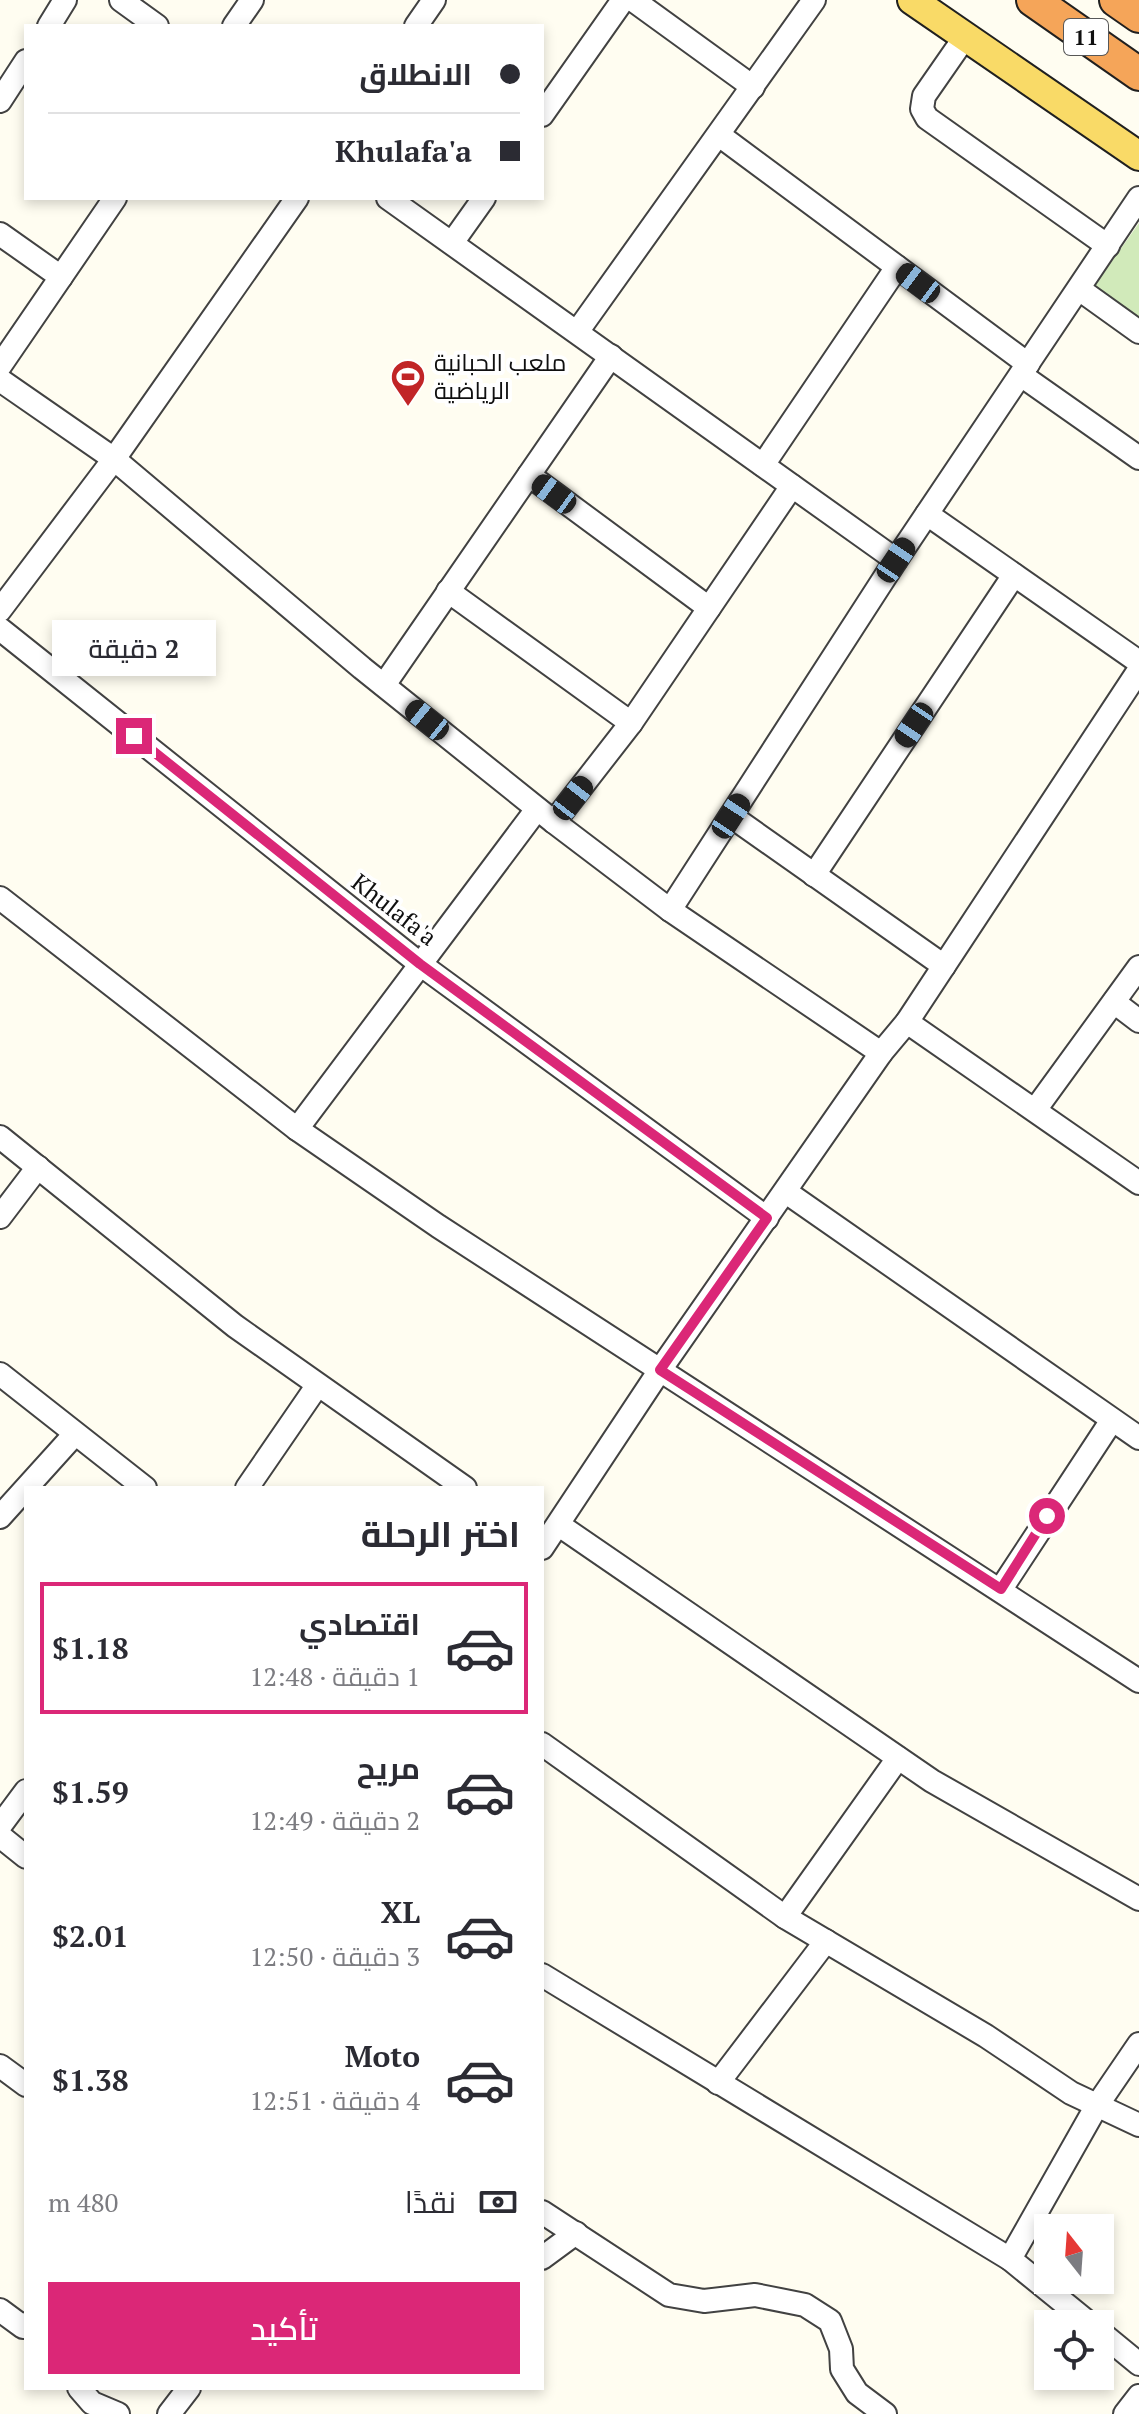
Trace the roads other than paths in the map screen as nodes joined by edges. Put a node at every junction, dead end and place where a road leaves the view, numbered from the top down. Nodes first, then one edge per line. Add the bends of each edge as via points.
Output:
1 (65, 0) edge
2 (121, 0) edge
3 (252, 0) edge
4 (434, 0) edge
5 (623, 0) edge
6 (633, 0) edge
7 (814, 0) edge
8 (912, 0) edge
9 (1033, 0) edge
10 (1116, 0) edge
11 (1139, 16) edge
12 (50, 24) edge
13 (154, 24) edge
14 (235, 24) edge
15 (417, 24) edge
16 (965, 37) junction
17 (24, 64) edge
18 (1139, 74) edge
19 (753, 87) junction
20 (0, 101) edge
21 (544, 112) edge
22 (719, 135) junction
23 (1139, 156) edge
24 (1139, 198) edge
25 (114, 200) edge
26 (296, 200) edge
27 (391, 200) edge
28 (483, 200) edge
29 (0, 234) edge
30 (452, 243) junction
31 (1108, 246) junction
32 (897, 267) junction
33 (61, 277) junction
34 (1079, 289) junction
35 (577, 332) junction
36 (1139, 332) edge
37 (611, 356) junction
38 (0, 366) edge
39 (1025, 370) junction
40 (0, 380) edge
41 (1139, 458) edge
42 (114, 459) junction
43 (763, 465) junction
44 (529, 475) junction
45 (792, 486) junction
46 (927, 514) junction
47 (896, 560) junction
48 (1014, 575) junction
49 (448, 591) junction
50 (709, 608) junction
51 (0, 610) edge
52 (0, 629) edge
53 (1139, 662) edge
54 (1139, 670) edge
55 (384, 685) junction
56 (631, 723) junction
57 (545, 816) junction
58 (731, 816) junction
59 (814, 875) junction
60 (0, 898) edge
61 (670, 910) junction
62 (420, 964) junction
63 (944, 966) junction
64 (1139, 967) edge
65 (1114, 1002) junction
66 (1139, 1021) edge
67 (907, 1022) junction
68 (881, 1053) junction
69 (1035, 1110) junction
70 (297, 1129) junction
71 (0, 1137) edge
72 (38, 1167) junction
73 (1139, 1183) edge
74 (786, 1192) junction
75 (0, 1217) edge
76 (767, 1218) junction
77 (660, 1370) junction
78 (0, 1374) edge
79 (317, 1386) junction
80 (1112, 1420) junction
81 (74, 1435) junction
82 (1138, 1436) edge
83 (28, 1486) edge
84 (142, 1486) edge
85 (248, 1486) edge
86 (462, 1486) edge
87 (24, 1490) edge
88 (0, 1517) edge
89 (547, 1539) edge
90 (1001, 1589) junction
91 (1139, 1681) edge
92 (544, 1745) edge
93 (898, 1758) junction
94 (24, 1794) edge
95 (0, 1826) edge
96 (0, 1836) edge
97 (24, 1855) edge
98 (1139, 1899) edge
99 (785, 1917) junction
100 (826, 1941) junction
101 (544, 1976) edge
102 (1139, 2044) edge
103 (0, 2066) edge
104 (718, 2083) junction
105 (24, 2084) edge
106 (1096, 2107) junction
107 (1139, 2125) edge
108 (544, 2213) edge
109 (576, 2233) junction
110 (544, 2257) edge
111 (1010, 2259) junction
112 (0, 2310) edge
113 (1073, 2310) edge
114 (24, 2326) edge
115 (1114, 2343) edge
116 (1139, 2364) edge
117 (81, 2390) edge
118 (187, 2390) edge
119 (1139, 2396) edge
120 (118, 2414) edge
121 (169, 2414) edge
122 (885, 2414) edge
123 (1125, 2414) edge

1 - 12 street
2 - 13 street
3 - 14 street
4 - 15 street
5 - 21 street
6 - 19 street
7 - 19 street
8 - 16 main road
9 - 18 highway, 11
10 - 11 highway, 11
16 - 23 main road
16 - 31 street via 924,96 927,118
17 - 20 street
19 - 22 street
22 - 32 street
22 - 35 street
24 - 31 street
25 - 33 street
26 - 42 street
27 - 30 street
28 - 30 street
29 - 33 street
30 - 35 street
31 - 34 street
32 - 39 street
32 - 43 street
33 - 38 street
34 - 36 street
34 - 39 street
35 - 37 street
37 - 43 street
37 - 44 street
39 - 41 street
39 - 46 street
40 - 42 street
42 - 51 street
42 - 55 street
43 - 45 street
44 - 49 street
44 - 50 street
45 - 47 street
45 - 50 street
46 - 47 street
46 - 48 street
47 - 58 street
48 - 53 street
48 - 59 street
49 - 55 street
49 - 56 street
50 - 56 street
52 - 62 street, Khulafa'a
54 - 63 street
55 - 57 street
56 - 57 street
57 - 61 street
57 - 62 street
58 - 59 street
58 - 61 street
59 - 63 street
60 - 70 street
61 - 68 street
62 - 70 street
62 - 76 street, Khulafa'a
63 - 67 street
64 - 65 street
65 - 66 street
65 - 69 street
67 - 68 street
67 - 69 street
68 - 74 street
69 - 73 street
70 - 77 street
71 - 72 street
72 - 75 street
72 - 79 street
74 - 76 street
74 - 80 street
76 - 77 street
77 - 89 street
77 - 90 street
78 - 81 street
79 - 85 street
79 - 86 street
80 - 82 street
80 - 90 street
81 - 83 street
81 - 84 street
87 - 88 street
89 - 93 street
90 - 91 street
92 - 99 street
93 - 98 street
93 - 99 street
94 - 95 street
96 - 97 street
99 - 100 street
100 - 104 street
100 - 106 street
101 - 104 street
102 - 106 street
103 - 105 street
104 - 111 street
106 - 107 street
106 - 111 street
108 - 109 street
109 - 110 street
109 - 122 street via 669,2295 704,2301 755,2295 805,2305 830,2321 842,2369 857,2393
111 - 113 street
112 - 114 street
115 - 116 street
117 - 120 street via 92,2403
118 - 121 street
119 - 123 street

